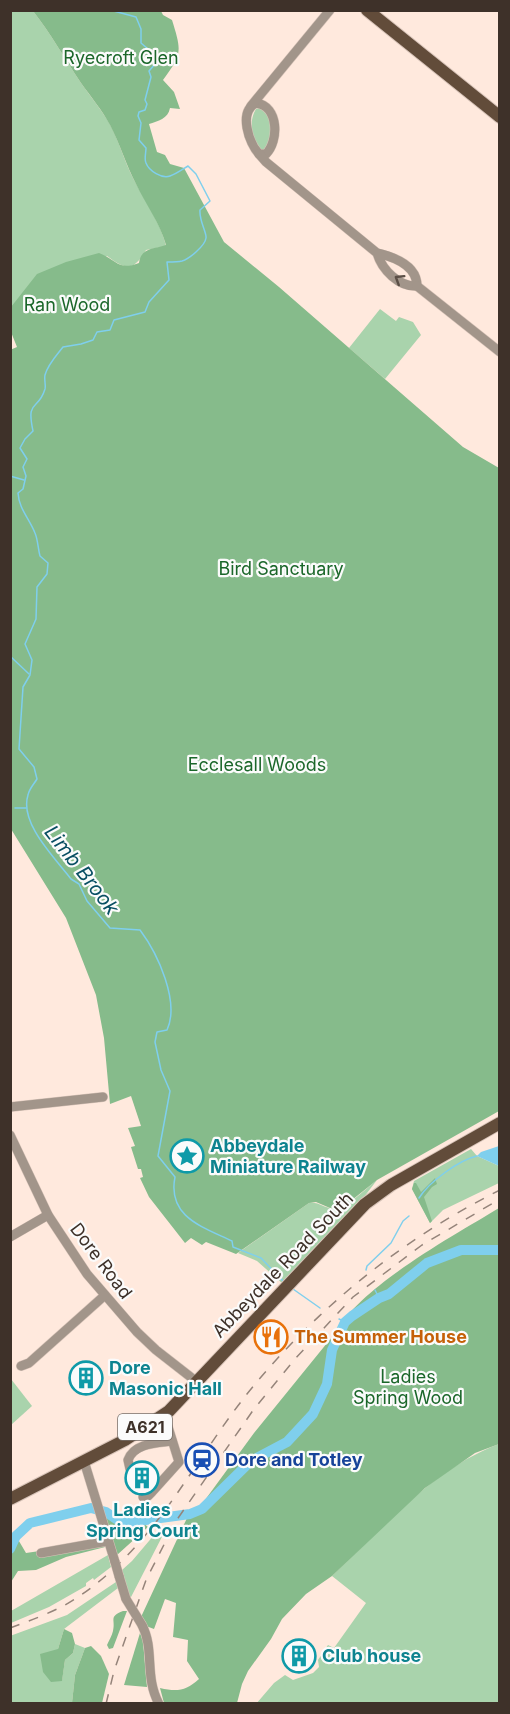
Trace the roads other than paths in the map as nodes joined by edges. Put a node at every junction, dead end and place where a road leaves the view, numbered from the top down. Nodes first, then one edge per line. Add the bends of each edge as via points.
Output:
1 (330, 10) edge
2 (367, 10) edge
3 (265, 91) junction
4 (251, 106) junction
5 (267, 108) junction
6 (500, 117) edge
7 (271, 148) junction
8 (259, 154) junction
9 (273, 167) junction
10 (377, 253) junction
11 (417, 286) junction
12 (500, 352) edge
13 (103, 1097) dead end
14 (10, 1107) edge
15 (500, 1123) edge
16 (10, 1136) edge
17 (48, 1215) junction
18 (10, 1237) edge
19 (104, 1296) junction
20 (21, 1366) dead end
21 (197, 1382) junction
22 (164, 1414) junction
23 (172, 1441) junction
24 (84, 1461) junction
25 (130, 1469) dead end
26 (143, 1497) dead end
27 (10, 1499) edge
28 (108, 1541) junction
29 (41, 1553) dead end
30 (159, 1704) edge

1 - 3 street
2 - 6 main road
3 - 4 street
3 - 5 street
4 - 5 street via 256,103
4 - 8 street via 248,136
5 - 7 street via 274,127
7 - 8 street via 266,154
7 - 9 street
8 - 9 street
9 - 10 street
11 -> 10 street via 392,276
10 - 11 street via 403,263 415,274
11 - 12 street
13 - 14 street
15 - 21 main road, Abbeydale Road South / A621 via 365,1204
16 - 17 street, Dore Road
17 - 18 street
17 - 19 street, Dore Road
19 - 20 street
19 - 21 street, Dore Road via 154,1349
21 - 22 main road, Abbeydale Road South / A621
22 - 23 street
22 - 24 main road, Abbeydale Road South / A621
23 - 25 street via 148,1444 134,1451 128,1460
23 - 26 street via 179,1462
24 - 27 main road, Abbeydale Road South / A621
24 - 28 street
28 - 29 street
28 - 30 street, bridge via 126,1599 142,1625 150,1683

